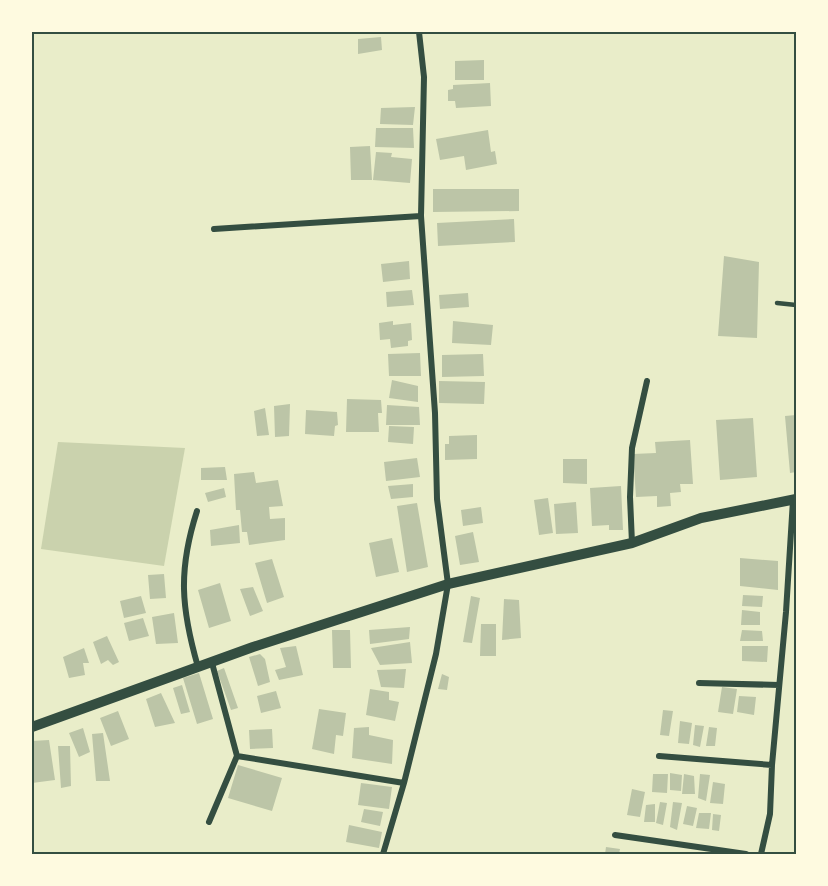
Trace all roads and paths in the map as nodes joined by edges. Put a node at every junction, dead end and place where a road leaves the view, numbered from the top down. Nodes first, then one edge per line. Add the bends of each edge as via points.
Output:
1 (419, 32) edge
2 (421, 216) junction
3 (214, 229) dead end
4 (777, 303) dead end
5 (796, 305) edge
6 (647, 381) dead end
7 (795, 500) edge
8 (197, 511) dead end
9 (632, 543) junction
10 (448, 584) junction
11 (212, 663) junction
12 (198, 666) junction
13 (699, 683) dead end
14 (779, 685) junction
15 (32, 727) edge
16 (237, 756) junction
17 (659, 756) dead end
18 (772, 765) junction
19 (404, 783) junction
20 (209, 822) dead end
21 (615, 835) dead end
22 (383, 855) edge
23 (746, 855) edge
24 (761, 855) edge

1 - 2 street via 424,77
2 - 3 street
2 - 10 street via 437,499
4 - 5 lane
6 - 9 street via 632,448
7 - 9 street via 701,518
7 - 14 street
8 - 12 street via 182,585 186,621
9 - 10 street
10 - 11 street
10 - 19 street via 436,654
11 - 12 street
11 - 16 street
12 - 15 street
13 - 14 street
14 - 18 street
16 - 19 street
16 - 20 street
17 - 18 street
18 - 24 street via 770,814
19 - 22 street
21 - 23 street

